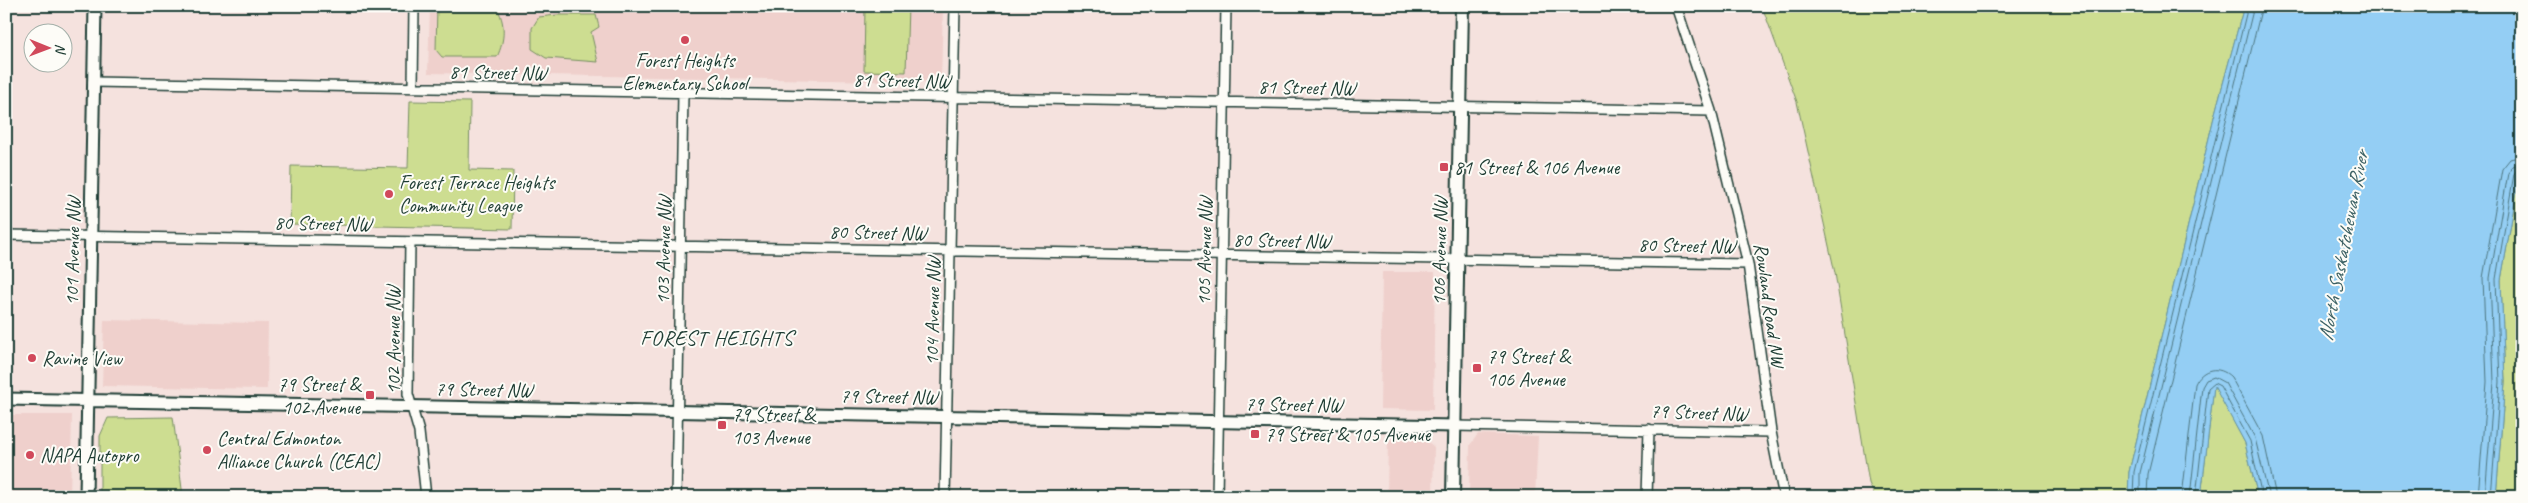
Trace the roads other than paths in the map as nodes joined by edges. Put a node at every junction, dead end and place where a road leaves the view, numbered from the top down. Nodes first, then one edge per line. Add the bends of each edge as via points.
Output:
1 (95, 6) edge
2 (414, 6) edge
3 (955, 6) edge
4 (1226, 6) edge
5 (1462, 6) edge
6 (1676, 6) edge
7 (93, 82) junction
8 (413, 87) junction
9 (683, 94) junction
10 (953, 98) junction
11 (1224, 103) junction
12 (1461, 106) junction
13 (1711, 111) junction
14 (6, 235) edge
15 (90, 236) junction
16 (410, 242) junction
17 (680, 246) junction
18 (951, 251) junction
19 (1221, 256) junction
20 (1458, 260) junction
21 (1748, 264) junction
22 (6, 400) edge
23 (88, 400) junction
24 (411, 406) junction
25 (677, 411) junction
26 (947, 416) junction
27 (1219, 421) junction
28 (1455, 426) junction
29 (1649, 429) junction
30 (1771, 432) junction
31 (86, 497) edge
32 (426, 497) edge
33 (676, 497) edge
34 (946, 497) edge
35 (1218, 497) edge
36 (1454, 497) edge
37 (1647, 497) edge
38 (1784, 497) edge

1 - 7 street, 101 Avenue NW
2 - 8 street
3 - 10 street, 104 Avenue NW
4 - 11 street, 105 Avenue NW
5 - 12 main road, 106 Avenue NW
6 - 13 street, Rowland Road NW
7 - 8 street, 81 Street NW
7 - 15 street, 101 Avenue NW
8 - 9 street, 81 Street NW
9 - 10 street, 81 Street NW
9 - 17 street, 103 Avenue NW
10 - 11 street, 81 Street NW
10 - 18 street, 104 Avenue NW
11 - 12 street, 81 Street NW
11 - 19 street, 105 Avenue NW
12 - 13 street, 81 Street NW
12 - 20 main road, 106 Avenue NW
13 - 21 street, Rowland Road NW
14 - 15 street, 80 Street NW
15 - 16 street, 80 Street NW
15 - 23 street, 101 Avenue NW
16 - 17 street, 80 Street NW
16 - 24 street, 102 Avenue NW via 408,394
17 - 18 street, 80 Street NW
17 - 25 street, 103 Avenue NW
18 - 19 street, 80 Street NW
18 - 26 street, 104 Avenue NW
19 - 20 street, 80 Street NW
19 - 27 street, 105 Avenue NW
20 - 21 street, 80 Street NW
20 - 28 main road, 106 Avenue NW
21 - 30 street, Rowland Road NW
22 - 23 street, 79 Street NW
23 - 24 street, 79 Street NW
23 - 31 street, 101 Avenue NW
24 - 25 street, 79 Street NW
24 - 32 street, 102 Avenue NW via 419,432
25 - 26 street, 79 Street NW
25 - 33 street, 103 Avenue NW
26 - 27 street, 79 Street NW
26 - 34 street, 104 Avenue NW
27 - 28 street, 79 Street NW
27 - 35 street, 105 Avenue NW
28 - 29 street, 79 Street NW
28 - 36 main road, 106 Avenue NW
29 - 30 street, 79 Street NW
29 - 37 street
30 - 38 street, Rowland Road NW

